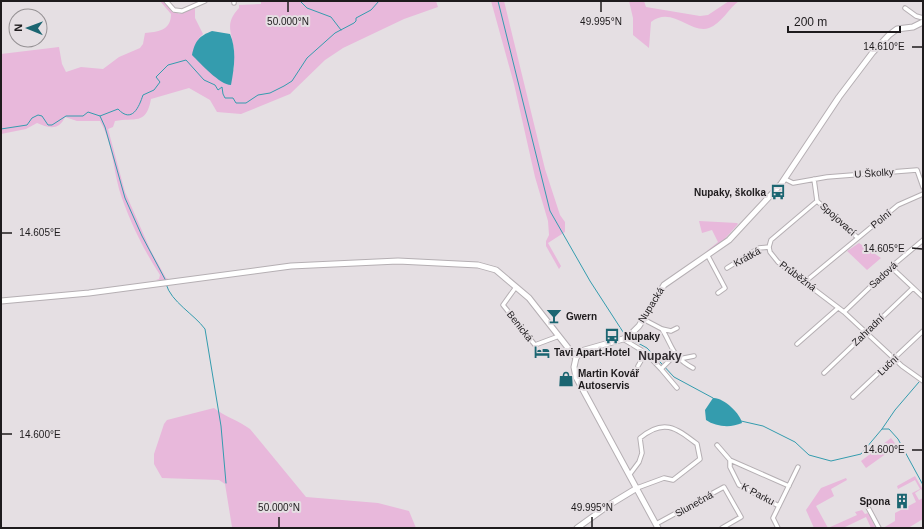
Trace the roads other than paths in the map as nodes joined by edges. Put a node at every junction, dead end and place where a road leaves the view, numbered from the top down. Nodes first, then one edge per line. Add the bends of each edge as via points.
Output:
1 (166, 1) edge
2 (205, 1) edge
3 (905, 8) dead end
4 (923, 18) edge
5 (923, 22) edge
6 (785, 179) junction
7 (814, 179) junction
8 (923, 187) edge
9 (923, 194) edge
10 (817, 201) junction
11 (858, 238) junction
12 (923, 240) edge
13 (768, 247) junction
14 (708, 256) junction
15 (891, 267) junction
16 (727, 268) dead end
17 (806, 281) junction
18 (516, 287) junction
19 (913, 288) junction
20 (718, 293) dead end
21 (923, 297) edge
22 (1, 301) edge
23 (838, 308) junction
24 (844, 312) junction
25 (643, 319) junction
26 (677, 328) dead end
27 (662, 329) junction
28 (866, 332) junction
29 (923, 332) edge
30 (559, 336) junction
31 (626, 337) junction
32 (797, 344) dead end
33 (641, 350) junction
34 (675, 355) junction
35 (694, 356) dead end
36 (576, 358) junction
37 (679, 359) junction
38 (894, 360) junction
39 (638, 366) dead end
40 (661, 368) junction
41 (693, 368) dead end
42 (824, 373) dead end
43 (923, 381) edge
44 (677, 388) dead end
45 (853, 397) dead end
46 (717, 445) dead end
47 (730, 460) junction
48 (798, 467) dead end
49 (630, 474) junction
50 (789, 486) junction
51 (637, 488) junction
52 (864, 500) dead end
53 (779, 506) junction
54 (657, 526) edge
55 (577, 528) edge
56 (722, 528) edge
57 (778, 528) edge
58 (879, 528) edge

1 - 2 street via 178,11 188,10
3 - 4 street
5 - 6 street, Nupacká via 893,31 873,52 835,103
6 - 7 street via 793,183
6 - 14 street, Nupacká via 729,240
7 - 8 street, U Školky via 917,170
7 - 10 street
9 - 11 street, Polní via 898,205
10 - 11 street, Spojovací
10 - 13 street via 771,240
11 - 17 street, Polní
12 - 15 street, Sadová
13 - 16 street, Krátká via 759,248
13 - 17 street, Průběžná via 778,262
14 - 20 street via 725,288
14 - 25 street, Nupacká via 686,268 664,285
15 - 19 street
15 - 24 street, Sadová
17 - 23 street, Průběžná
18 - 22 street via 489,267 398,261 291,266 89,293
18 - 30 street via 529,298
18 - 30 street, Benická via 503,305 535,345
19 - 21 street
19 - 28 street, Zahradní
23 - 24 street, Průběžná
23 - 32 street
24 - 28 street, Průběžná
25 - 27 street
25 - 31 street, Nupacká
26 - 27 street via 671,331
27 - 34 street
28 - 38 street, Průběžná
28 - 42 street, Zahradní
29 - 38 street, Luční
30 - 36 street
31 - 33 street
31 - 36 street via 585,348
33 - 39 street via 642,359
33 - 40 street
34 - 37 street
34 - 40 street
35 - 37 street
36 - 49 street via 576,377
37 - 41 street
38 - 43 street, Průběžná
38 - 45 street, Luční
40 - 44 street
46 - 47 street, K Parku
47 - 50 street, K Parku
47 - 53 street, K Parku via 730,467 739,485
48 - 50 street, K Parku
49 - 51 street
49 - 51 street via 642,453 640,438 652,428 674,427 697,444 700,459 673,480 664,478
50 - 53 street, K Parku
51 - 54 street
51 - 55 street
52 - 58 street
53 - 57 street, K Parku via 773,518
54 - 56 street, Slunečná via 724,487 741,518

